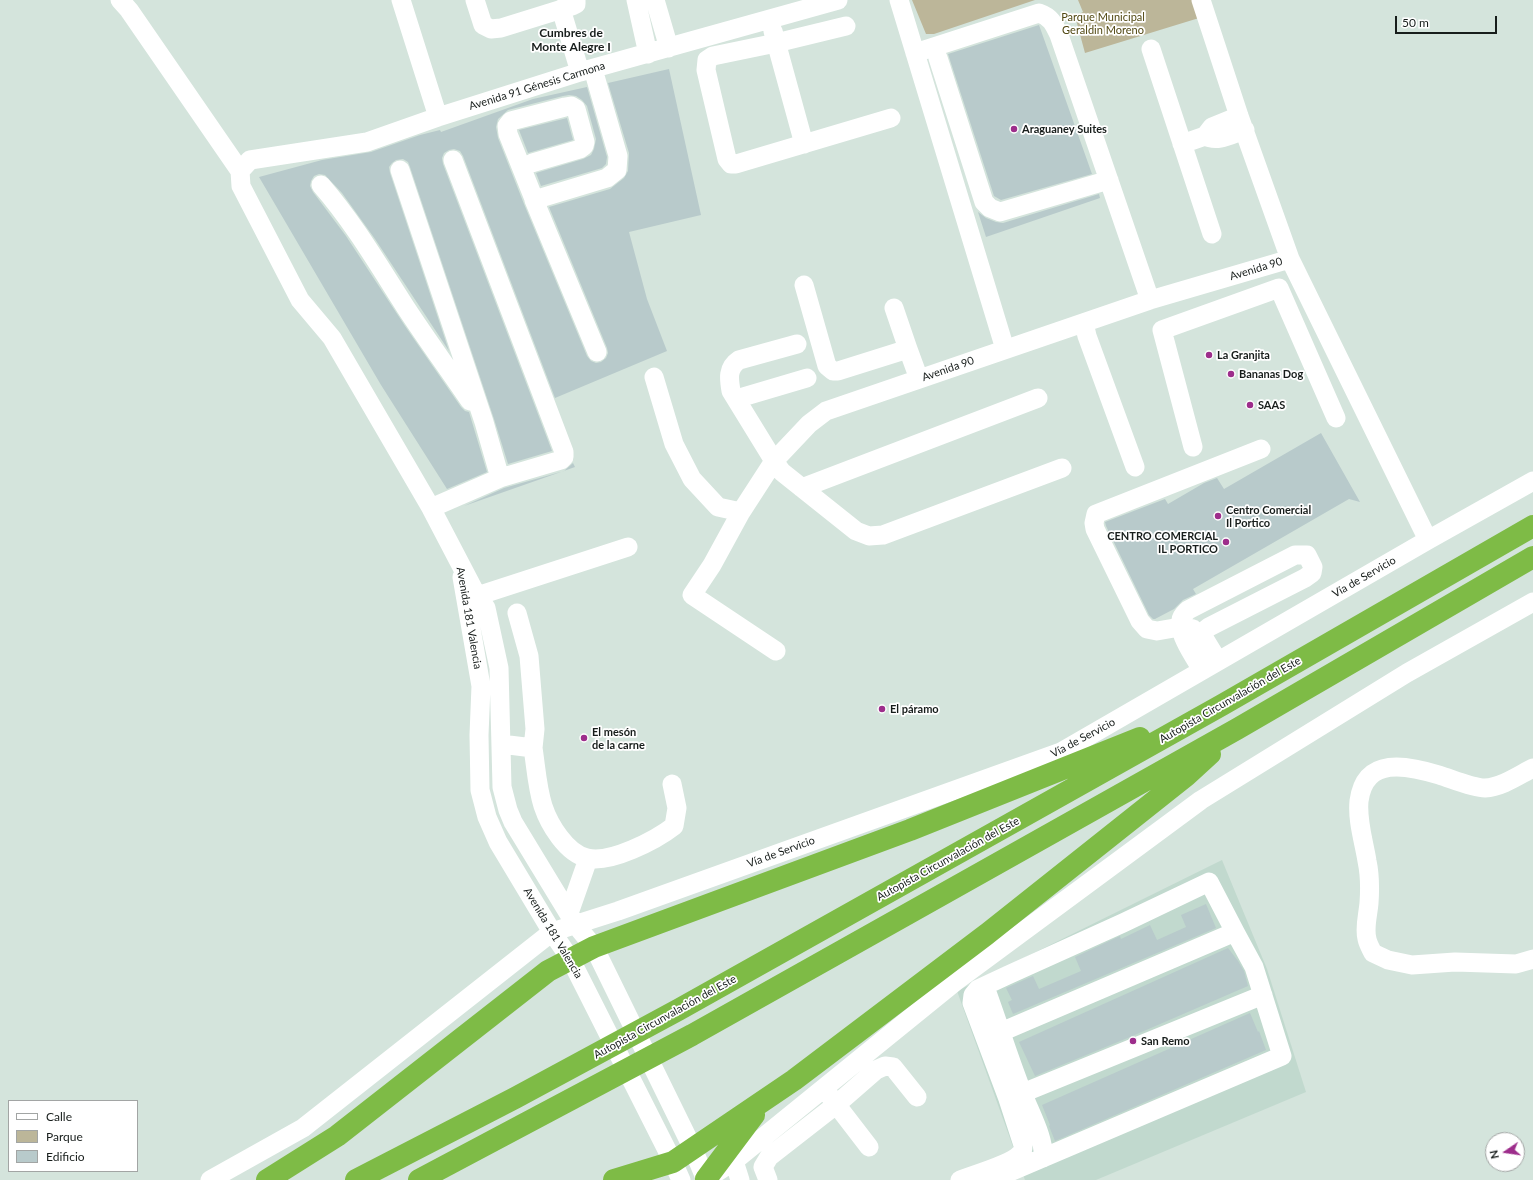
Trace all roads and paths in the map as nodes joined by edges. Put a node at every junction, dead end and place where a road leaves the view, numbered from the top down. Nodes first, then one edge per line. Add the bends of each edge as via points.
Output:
1 (120, 0) edge
2 (401, 0) edge
3 (476, 0) edge
4 (636, 0) edge
5 (655, 0) edge
6 (838, 0) edge
7 (899, 0) edge
8 (1201, 0) edge
9 (569, 5) edge
10 (771, 19) junction
11 (846, 26) dead end
12 (776, 43) junction
13 (669, 48) junction
14 (1151, 49) dead end
15 (916, 53) junction
16 (648, 54) junction
17 (938, 58) dead end
18 (586, 70) junction
19 (438, 117) junction
20 (891, 118) dead end
21 (1242, 123) junction
22 (804, 144) junction
23 (1182, 144) junction
24 (454, 160) dead end
25 (532, 163) dead end
26 (400, 170) dead end
27 (240, 171) junction
28 (1109, 180) junction
29 (321, 186) dead end
30 (534, 199) dead end
31 (1212, 234) dead end
32 (1290, 259) junction
33 (804, 285) dead end
34 (1305, 290) junction
35 (1150, 300) junction
36 (1285, 300) junction
37 (894, 308) dead end
38 (1084, 323) junction
39 (797, 344) dead end
40 (908, 349) junction
41 (1005, 349) junction
42 (597, 352) dead end
43 (654, 377) dead end
44 (807, 378) dead end
45 (919, 379) junction
46 (1038, 398) dead end
47 (736, 399) junction
48 (1336, 418) dead end
49 (484, 422) junction
50 (1193, 447) dead end
51 (1261, 449) dead end
52 (774, 461) junction
53 (1135, 467) dead end
54 (1062, 468) dead end
55 (500, 478) junction
56 (1533, 481) edge
57 (802, 488) junction
58 (431, 508) junction
59 (741, 512) junction
60 (1533, 526) edge
61 (1428, 540) junction
62 (628, 547) dead end
63 (1533, 556) edge
64 (459, 562) junction
65 (477, 596) junction
66 (1533, 602) edge
67 (517, 613) dead end
68 (1180, 627) junction
69 (1204, 631) junction
70 (776, 651) dead end
71 (1210, 666) junction
72 (1222, 705) junction
73 (1237, 728) junction
74 (501, 744) junction
75 (533, 748) junction
76 (1533, 768) edge
77 (672, 784) dead end
78 (508, 810) junction
79 (487, 817) junction
80 (588, 859) junction
81 (572, 918) junction
82 (552, 932) junction
83 (1235, 932) junction
84 (594, 948) junction
85 (1533, 959) edge
86 (571, 960) junction
87 (1263, 995) junction
88 (993, 1035) junction
89 (824, 1089) junction
90 (1015, 1096) junction
91 (769, 1097) junction
92 (917, 1097) dead end
93 (837, 1104) junction
94 (1032, 1142) junction
95 (870, 1147) dead end
96 (693, 1149) junction
97 (1043, 1158) junction
98 (734, 1161) junction
99 (677, 1171) edge
100 (210, 1180) edge
101 (267, 1180) edge
102 (356, 1180) edge
103 (419, 1180) edge
104 (614, 1180) edge
105 (705, 1180) edge
106 (740, 1180) edge
107 (768, 1180) edge
108 (960, 1180) edge
109 (991, 1180) edge

1 - 27 street
2 - 19 street
3 - 9 street via 483,24 491,29
4 - 16 street
5 - 13 street
6 - 10 street, Avenida 91 Génesis Carmona
7 - 15 street
8 - 21 street
9 - 18 street
10 - 12 street
10 - 13 street, Avenida 91 Génesis Carmona
11 - 12 street
12 - 22 street
12 - 22 street via 713,56 706,60 706,70 727,158 731,164 736,164
13 - 16 street, Avenida 91 Génesis Carmona
14 - 23 street
15 - 28 street via 1039,13 1046,16 1053,21 1059,35
15 - 41 street
16 - 18 street, Avenida 91 Génesis Carmona
17 - 28 street via 984,202 990,208 1000,212
18 - 19 street, Avenida 91 Génesis Carmona
18 - 42 street via 618,156 617,170 607,178 534,200
19 - 27 street, Avenida 91 Génesis Carmona via 366,142 250,160
20 - 22 street
21 - 23 street via 1217,140 1205,136
21 - 32 street
23 - 31 street
24 - 55 street via 564,452 561,460
25 - 30 street via 584,146 576,109 571,106 565,107 511,121 507,126
26 - 49 street
27 - 58 street via 241,186 300,300 332,338
28 - 35 street
29 - 49 street via 370,252
32 - 34 street
32 - 35 street, Avenida 90
33 - 40 street via 827,366 833,370 838,371
34 - 36 street
34 - 61 street
35 - 38 street, Avenida 90
36 - 48 street
36 - 50 street via 1279,288 1162,330
37 - 40 street
38 - 41 street, Avenida 90
38 - 53 street
39 - 47 street via 735,363 730,370 729,379 731,391
40 - 45 street
41 - 45 street, Avenida 90
43 - 59 street via 674,444 692,479 718,507
44 - 47 street
45 - 52 street, Avenida 90 via 826,411 809,424
46 - 57 street
47 - 52 street
49 - 55 street
51 - 68 street via 1096,514 1095,529 1140,621 1147,629 1157,631
52 - 57 street via 782,472
52 - 59 street, Avenida 90
54 - 57 street via 883,535 869,536 856,531
55 - 58 street
56 - 61 street, Vía de Servicio
58 - 64 street
59 - 70 street, Avenida 90 via 692,595
60 - 72 highway, Autopista Circunvalación del Este
61 - 71 street, Vía de Servicio
62 - 65 street
63 - 73 highway
64 - 65 street, Avenida 181 Valencia
64 - 79 street, Avenida 181 Valencia via 481,686 480,790
65 - 74 street, Avenida 181 Valencia via 486,608 499,668
66 - 89 street via 1407,673 1201,800 956,981
67 - 75 street via 529,656 535,729
68 - 69 street
68 - 69 street via 1181,618 1188,610 1295,555 1307,555 1313,567 1312,573
68 - 71 street via 1185,639
69 - 71 street
71 - 81 street, Vía de Servicio via 1061,752 618,911
72 - 84 highway via 910,830
72 - 102 highway, Autopista Circunvalación del Este via 678,1010
73 - 91 highway via 1186,776 987,934
73 - 103 highway via 692,1035
74 - 75 street
74 - 78 street, Avenida 181 Valencia via 502,787
75 - 80 street via 540,792 553,827 571,851
76 - 85 street via 1499,785 1485,788 1400,766 1382,768 1369,776 1363,785 1359,802 1370,876 1366,931 1373,953 1412,966 1455,962 1516,964
77 - 80 street via 677,808 674,826 621,854 610,858
78 - 79 street
78 - 81 street, Avenida 181 Valencia
79 - 82 street, Avenida 181 Valencia via 498,842
80 - 81 street
81 - 82 street, Vía de Servicio
81 - 84 street, Avenida 181 Valencia
82 - 86 street, Avenida 181 Valencia
82 - 100 street, Vía de Servicio via 303,1128
83 - 87 street via 1254,967
83 - 88 street
83 - 88 street via 1210,882 978,990 973,996 972,1003
84 - 86 highway
84 - 96 street, Avenida 181 Valencia
86 - 99 street, Avenida 181 Valencia
86 - 101 highway via 548,971 338,1136
87 - 90 street
87 - 97 street via 1282,1056
88 - 90 street
89 - 93 street
89 - 98 street
90 - 94 street
91 - 96 highway
91 - 105 highway
92 - 93 street via 893,1067 885,1066 876,1070
93 - 95 street
93 - 107 street via 769,1157 763,1167
94 - 97 street via 1044,1152
94 - 108 street via 1019,1155 1007,1162
96 - 99 highway
96 - 105 street, Avenida 181 Valencia
97 - 109 street
98 - 105 street
98 - 106 street
99 - 104 highway

